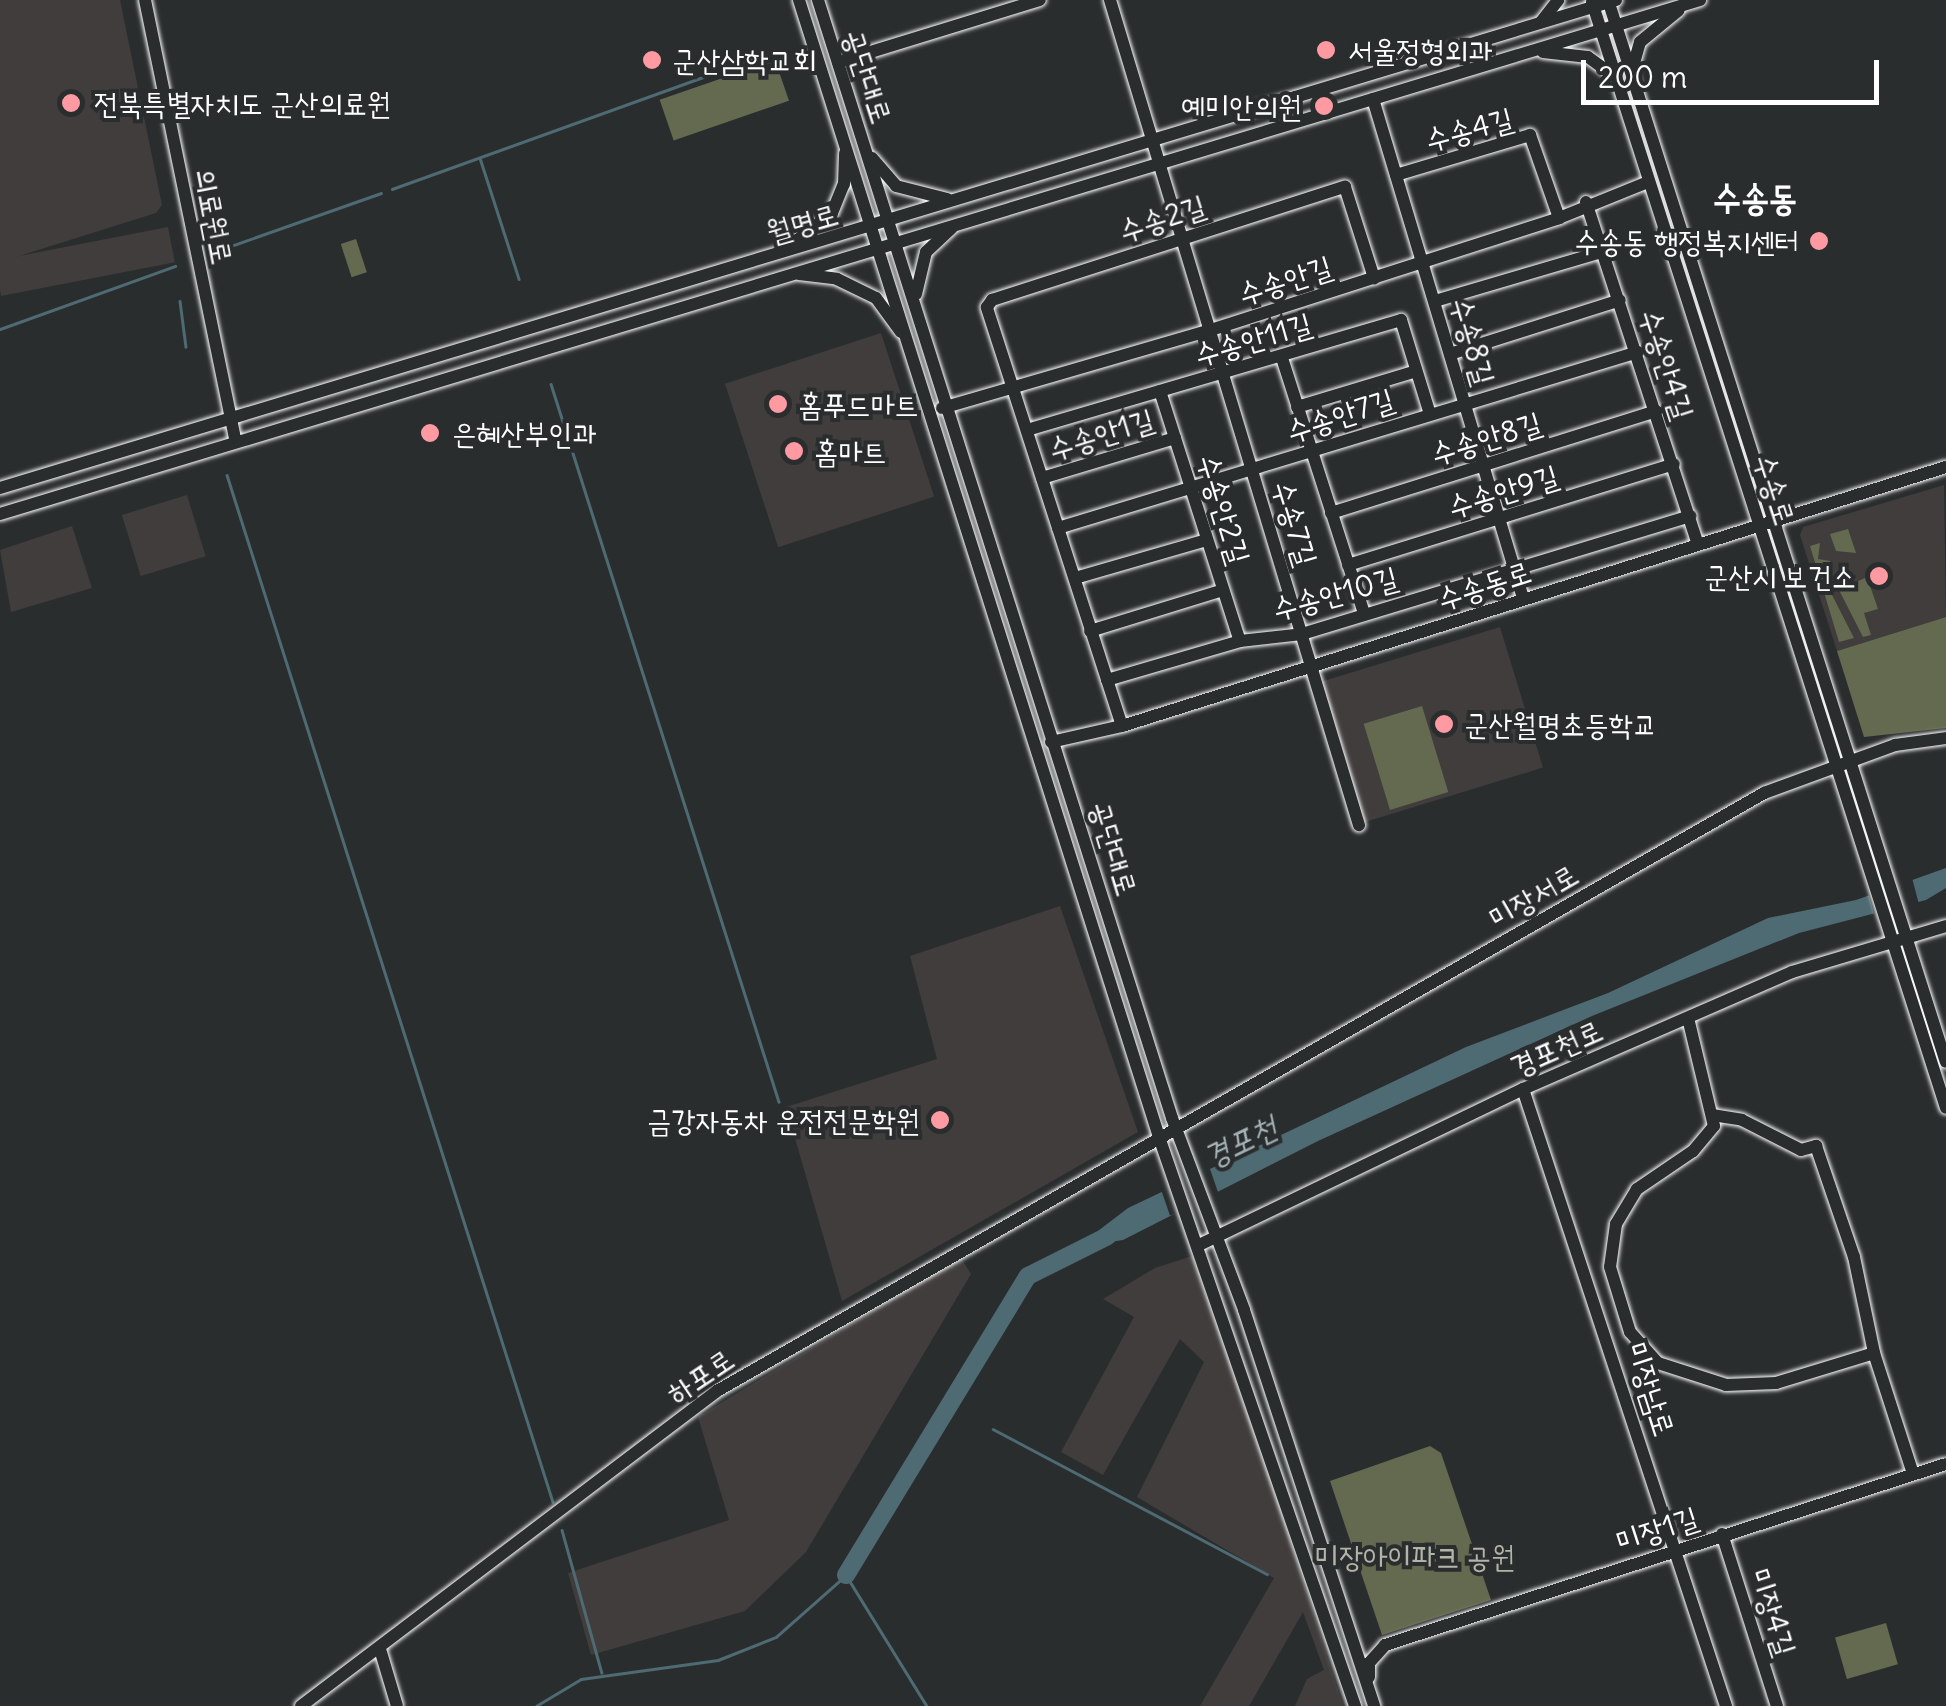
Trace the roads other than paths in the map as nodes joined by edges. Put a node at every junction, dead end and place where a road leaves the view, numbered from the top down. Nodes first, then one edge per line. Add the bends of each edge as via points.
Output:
1 (144, 0) edge
2 (799, 0) edge
3 (818, 0) edge
4 (1040, 0) edge
5 (1110, 0) edge
6 (1558, 0) edge
7 (1611, 1) edge
8 (1697, 1) edge
9 (1593, 3) edge
10 (1540, 23) junction
11 (1615, 25) junction
12 (1601, 29) junction
13 (1521, 54) junction
14 (838, 62) junction
15 (1634, 87) junction
16 (1619, 90) junction
17 (1372, 99) junction
18 (862, 138) junction
19 (1153, 140) junction
20 (845, 141) junction
21 (1161, 164) junction
22 (1396, 175) junction
23 (1648, 182) junction
24 (964, 198) junction
25 (1586, 202) junction
26 (974, 218) junction
27 (1558, 218) junction
28 (890, 223) junction
29 (874, 228) junction
30 (1183, 237) junction
31 (895, 241) junction
32 (880, 246) junction
33 (1605, 250) junction
34 (1422, 261) junction
35 (752, 263) junction
36 (1374, 278) junction
37 (757, 280) junction
38 (1620, 300) junction
39 (1435, 301) junction
40 (922, 326) junction
41 (1211, 330) junction
42 (1638, 352) junction
43 (1450, 354) junction
44 (1282, 358) junction
45 (915, 360) junction
46 (1416, 370) junction
47 (1224, 374) junction
48 (1012, 387) junction
49 (1160, 391) junction
50 (1464, 403) junction
51 (948, 406) junction
52 (1298, 407) junction
53 (932, 411) junction
54 (1656, 411) junction
55 (1429, 412) junction
56 (228, 418) junction
57 (1027, 430) junction
58 (1175, 438) junction
59 (236, 442) junction
60 (1312, 452) junction
61 (1674, 464) junction
62 (1484, 465) junction
63 (1946, 466) edge
64 (1253, 469) junction
65 (1042, 478) junction
66 (1192, 486) junction
67 (0, 488) edge
68 (1332, 513) junction
69 (0, 514) edge
70 (1690, 516) junction
71 (1500, 518) junction
72 (1766, 521) junction
73 (1058, 528) junction
74 (1207, 540) junction
75 (1697, 542) junction
76 (1348, 566) junction
77 (1515, 568) junction
78 (1075, 578) junction
79 (1223, 590) junction
80 (1523, 598) junction
81 (1364, 613) junction
82 (1090, 630) junction
83 (1302, 634) junction
84 (1240, 641) junction
85 (1312, 667) junction
86 (1107, 680) junction
87 (1122, 726) junction
88 (1946, 738) edge
89 (1056, 740) junction
90 (1036, 748) junction
91 (1845, 760) junction
92 (1360, 825) dead end
93 (1946, 926) edge
94 (1900, 934) junction
95 (1688, 1018) junction
96 (1946, 1062) edge
97 (1522, 1089) junction
98 (1946, 1108) edge
99 (1712, 1115) junction
100 (1175, 1127) junction
101 (1160, 1137) junction
102 (1217, 1237) junction
103 (1198, 1243) junction
104 (1874, 1353) junction
105 (1946, 1464) edge
106 (1913, 1474) junction
107 (1722, 1534) junction
108 (1674, 1548) junction
109 (1342, 1609) junction
110 (1385, 1645) junction
111 (380, 1648) junction
112 (1373, 1703) edge
113 (301, 1706) edge
114 (397, 1706) edge
115 (1356, 1706) edge
116 (1726, 1706) edge
117 (1777, 1706) edge

1 - 56 street, 의료원로
2 - 20 street, 공단대로
3 - 14 street, 공단대로
4 - 14 street
5 - 19 street, 수송7길
6 - 10 street
7 - 9 street, 월명로
7 - 11 street, 수송로
8 - 11 street
8 - 15 street via 1640,42 1632,62
9 - 10 street, 월명로
9 - 12 street, 수송로
10 - 19 street, 월명로
11 - 12 street
11 - 15 street, 수송로
12 - 13 street
12 - 16 street, 수송로
13 - 16 street via 1588,57 1605,66
13 - 17 street
14 - 18 street, 공단대로
15 - 72 street, 수송로
16 - 23 street, 수송로
17 - 21 street
17 - 22 street, 수송8길
18 - 24 street via 896,186 933,199
18 - 28 street, 공단대로
19 - 21 street, 수송7길
19 - 24 street, 월명로
20 - 29 street, 공단대로
20 - 35 street via 844,184 832,213 795,244
21 - 26 street
21 - 30 street, 수송7길
22 - 27 street, 수송4길 via 1530,134
22 - 34 street, 수송8길
23 - 25 street, 수송안길
23 - 72 street, 수송로
24 - 28 street, 월명로
25 - 27 street, 수송안길
25 - 33 street, 수송안4길
26 - 31 street
26 - 40 street via 942,235 920,262
27 - 34 street, 수송안길
28 - 29 street, 월명로
28 - 31 street, 공단대로
29 - 32 street, 공단대로
29 - 35 street, 월명로
30 - 36 street, 수송2길 via 1345,187
30 - 41 street, 수송7길
30 - 48 street, 수송2길 via 992,300 987,306
31 - 32 street, 월명로
31 - 40 street, 공단대로
32 - 37 street, 월명로
32 - 45 street, 공단대로
33 - 38 street, 수송안4길
33 - 39 street
34 - 36 street, 수송안길
34 - 39 street, 수송8길
35 - 56 street, 월명로
36 - 41 street, 수송안길
37 - 45 street via 805,273 859,288 896,322
37 - 59 street, 월명로
38 - 42 street, 수송안4길
38 - 43 street
39 - 43 street, 수송8길
40 - 51 street, 공단대로
41 - 47 street, 수송7길
41 - 48 street, 수송안길
42 - 50 street, 수송안7길
42 - 54 street, 수송안4길
43 - 50 street, 수송8길
44 - 46 street, 수송안11길 via 1401,320
44 - 47 street, 수송안11길
44 - 52 street
45 - 53 street, 공단대로
46 - 52 street
46 - 55 street, 수송안11길
47 - 49 street, 수송안11길
47 - 64 street, 수송7길
48 - 51 street, 수송안길
48 - 57 street, 수송안1길
49 - 57 street, 수송안11길
49 - 58 street, 수송안2길
50 - 55 street, 수송안7길
50 - 62 street, 수송8길
51 - 53 street, 수송안길
51 - 89 street, 공단대로
52 - 60 street
53 - 90 street, 공단대로
54 - 61 street, 수송안4길
54 - 62 street, 수송안8길
55 - 60 street, 수송안7길
56 - 59 street, 의료원로
56 - 67 street, 월명로
57 - 65 street, 수송안1길
58 - 65 street, 수송안1길
58 - 66 street, 수송안2길
59 - 69 street, 월명로
60 - 64 street, 수송안7길
60 - 68 street
61 - 70 street, 수송안4길
61 - 71 street, 수송안9길
62 - 68 street, 수송안8길
62 - 71 street, 수송8길
63 - 72 street, 수송동로
64 - 66 street, 수송안7길
64 - 83 street, 수송7길
65 - 73 street, 수송안1길
66 - 73 street, 수송안7길
66 - 74 street, 수송안2길
68 - 76 street
70 - 75 street, 수송안4길
70 - 77 street, 수송안10길
71 - 76 street, 수송안9길
71 - 77 street, 수송8길
72 - 75 street, 수송동로
72 - 91 street, 수송로
73 - 78 street, 수송안1길
74 - 78 street
74 - 79 street, 수송안2길
75 - 80 street, 수송동로
76 - 81 street
77 - 80 street, 수송8길
77 - 81 street, 수송안10길
78 - 82 street, 수송안1길
79 - 82 street
79 - 84 street, 수송안2길
80 - 85 street, 수송동로
81 - 83 street, 수송안10길
82 - 86 street, 수송안1길
83 - 84 street, 수송안10길
83 - 85 street, 수송7길
84 - 86 street, 수송안10길
85 - 87 street, 수송동로
85 - 92 street, 수송7길
86 - 87 street, 수송안1길
87 - 89 street, 수송동로
88 - 91 street, 미장서로
89 - 90 street, 수송동로
89 - 100 street, 공단대로
90 - 101 street, 공단대로
91 - 94 street, 수송로
91 - 100 street, 미장서로 via 1764,794
93 - 94 street, 경포천로
94 - 95 street, 경포천로
94 - 96 street, 수송로
94 - 98 street, 수송로
95 - 97 street, 경포천로
95 - 99 street
97 - 102 street, 경포천로
97 - 108 street, 미장남로
99 - 104 street via 1742,1120 1801,1150 1816,1146 1854,1258
99 - 104 street via 1714,1126 1693,1151 1637,1189 1616,1224 1610,1266 1630,1332 1658,1362 1726,1385 1776,1384
100 - 101 street, 미장서로
100 - 102 street, 공단대로
101 - 103 street, 공단대로
101 - 111 street, 하포로 via 717,1390
102 - 103 street, 경포천로
102 - 109 street, 공단대로
103 - 115 street, 공단대로
104 - 106 street
105 - 106 street, 미장1길
106 - 107 street, 미장1길
107 - 108 street, 미장1길
107 - 117 street, 미장4길
108 - 110 street, 미장1길
108 - 116 street, 미장남로
109 - 110 street via 1358,1637
109 - 112 street, 공단대로
110 - 112 street via 1370,1662
111 - 113 street, 하포로
111 - 114 street

